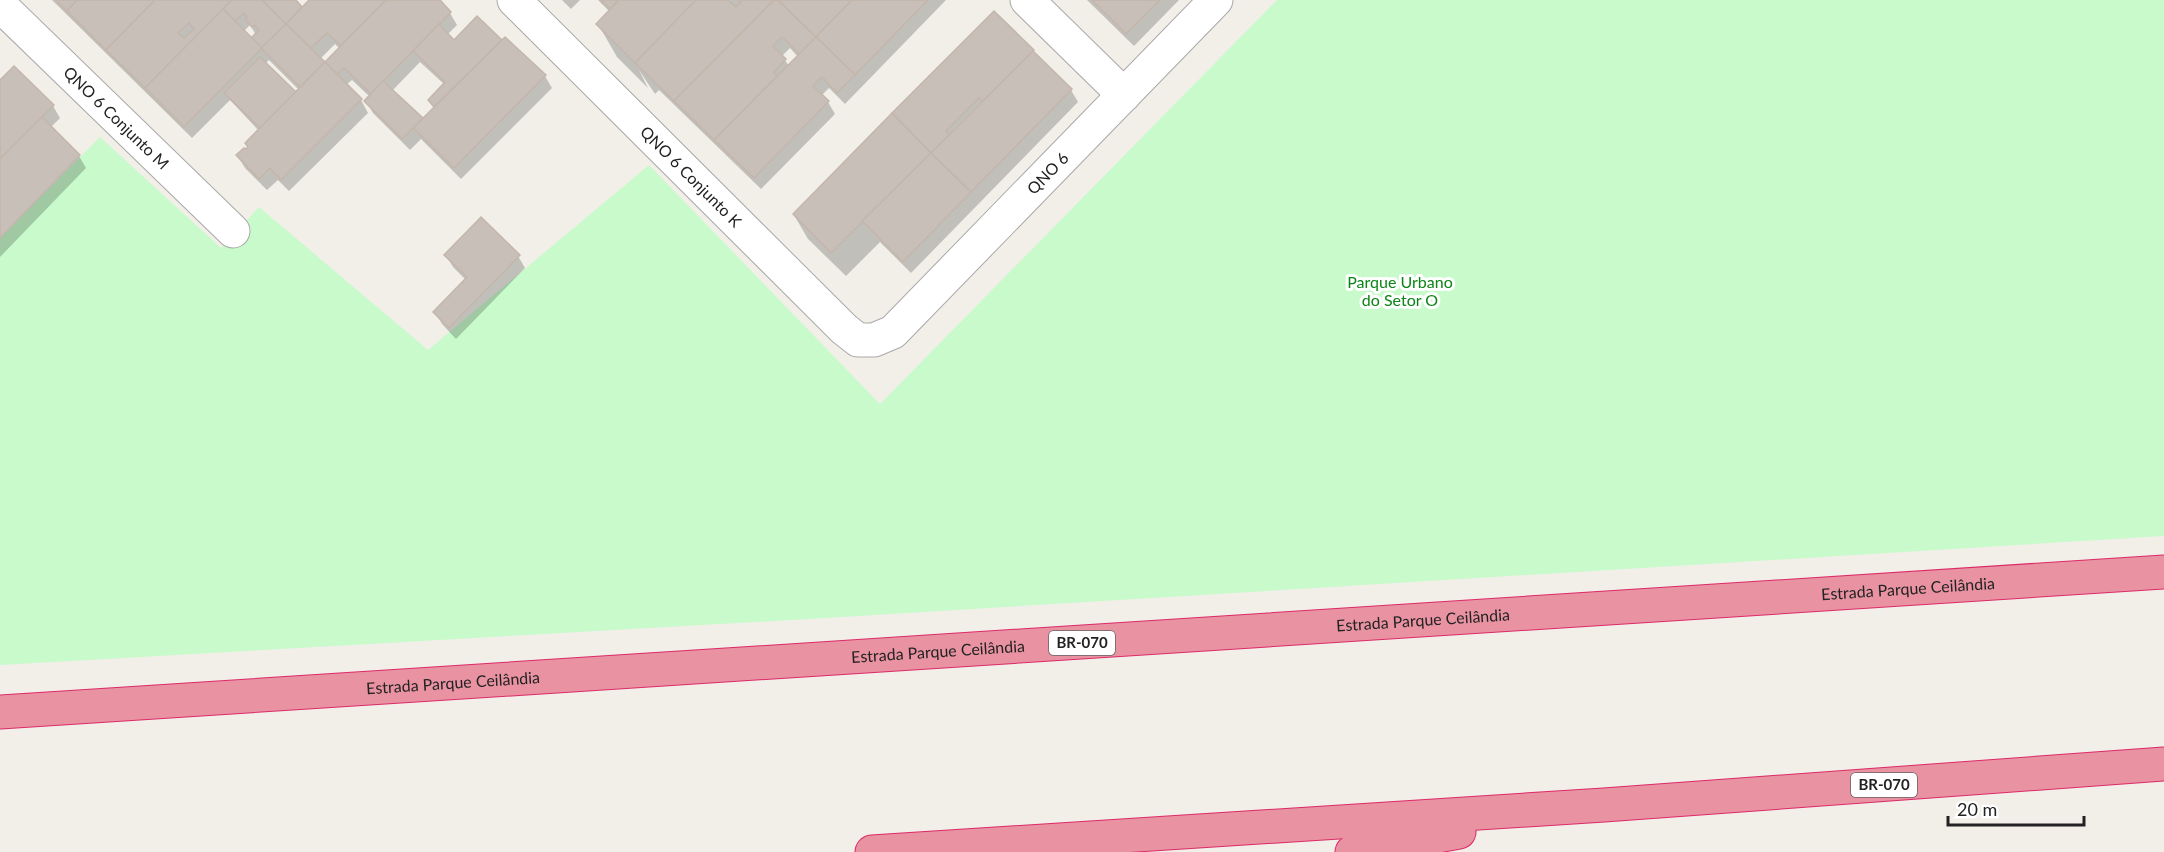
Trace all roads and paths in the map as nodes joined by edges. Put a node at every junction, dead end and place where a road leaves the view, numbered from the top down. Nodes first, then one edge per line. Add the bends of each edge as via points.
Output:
1 (514, 0) edge
2 (1027, 0) edge
3 (1216, 0) edge
4 (0, 5) edge
5 (1124, 95) junction
6 (234, 231) dead end
7 (874, 339) joint
8 (2164, 572) edge
9 (0, 712) edge
10 (2164, 764) edge
11 (1604, 805) junction
12 (872, 852) edge
13 (1352, 852) edge

1 - 7 street, QNO 6 Conjunto K via 844,329 858,340
2 - 5 street
3 - 5 street, QNO 6
4 - 6 street, QNO 6 Conjunto M
5 - 7 street, QNO 6 via 893,332
8 - 9 highway, Estrada Parque Ceilândia / BR-070
10 - 11 highway, BR-070
11 - 12 highway, BR-070
11 - 13 highway

